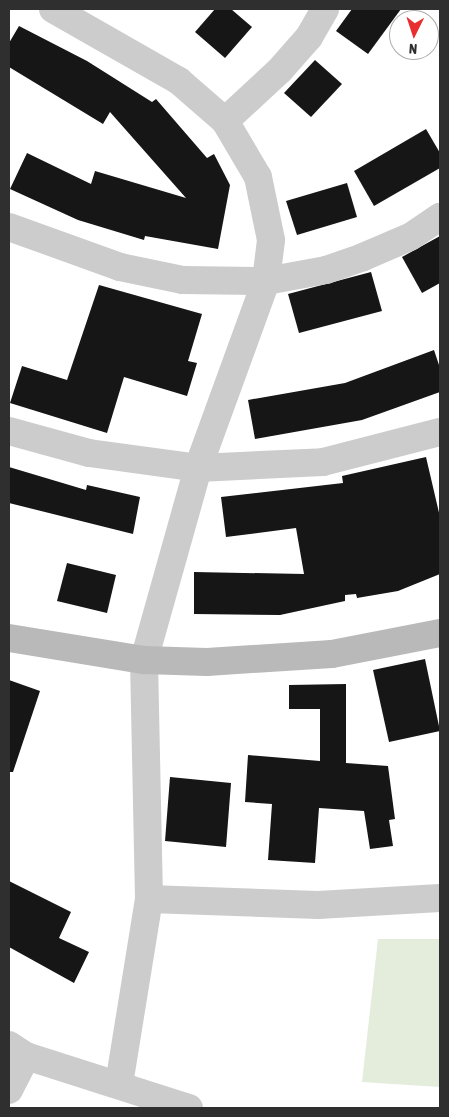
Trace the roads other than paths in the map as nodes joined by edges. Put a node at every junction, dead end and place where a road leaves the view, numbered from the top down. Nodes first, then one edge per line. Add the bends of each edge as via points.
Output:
1 (53, 9) edge
2 (325, 9) edge
3 (91, 18) edge
4 (225, 121) junction
5 (440, 217) edge
6 (9, 227) edge
7 (266, 281) junction
8 (9, 431) edge
9 (440, 432) edge
10 (198, 468) junction
11 (440, 633) edge
12 (9, 638) edge
13 (144, 660) junction
14 (440, 898) edge
15 (149, 899) junction
16 (17, 1051) edge
17 (119, 1085) junction
18 (9, 1090) edge
19 (189, 1108) edge

1 - 3 street
2 - 4 street via 280,70
3 - 4 street via 179,81
4 - 7 street via 258,177 271,240
5 - 7 street via 410,237 363,257 326,270
6 - 7 street via 120,267 183,280
7 - 10 street
8 - 10 street via 89,453
9 - 10 street via 322,462
10 - 13 street
11 - 13 street via 391,646 281,659
12 - 13 street
13 - 15 street
14 - 15 street via 318,904
15 - 17 street
16 - 17 street
16 - 18 street
17 - 19 street

